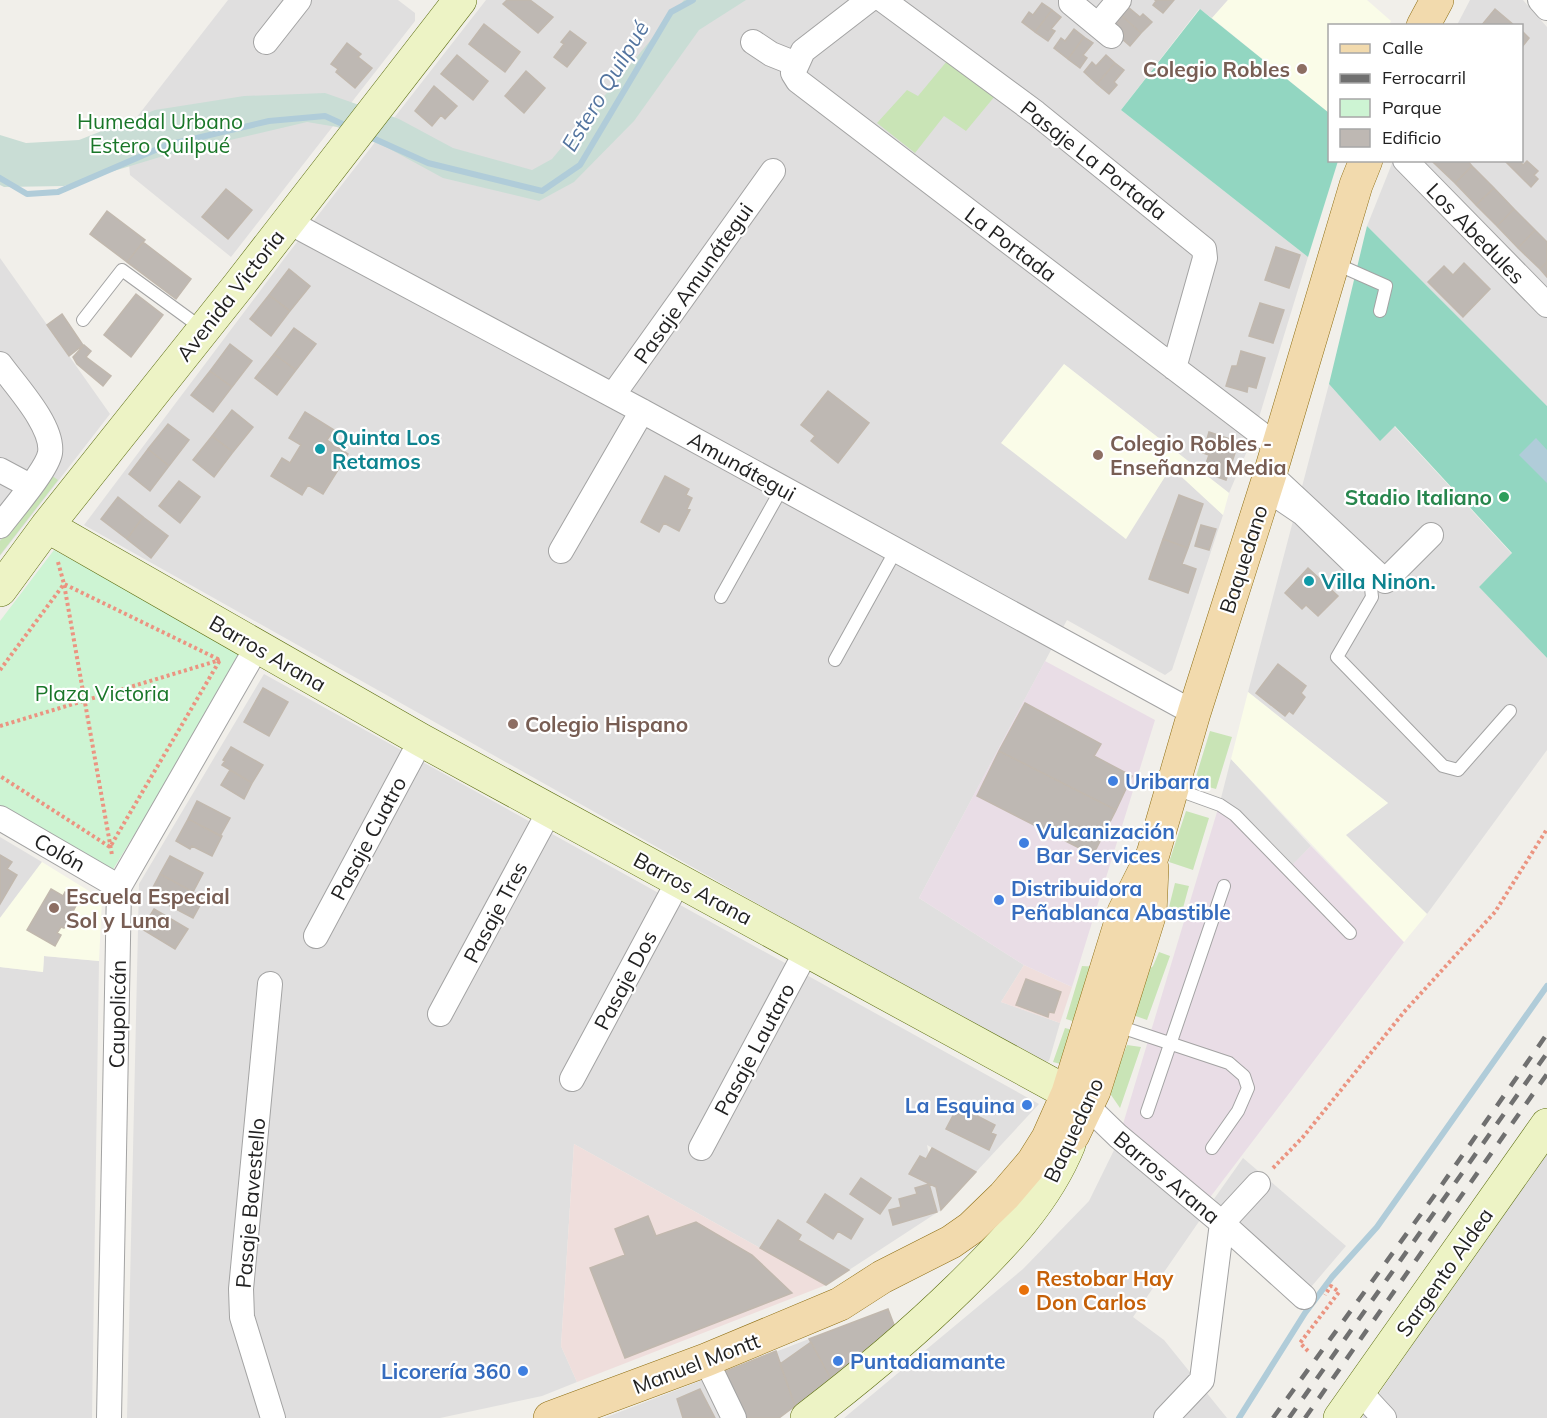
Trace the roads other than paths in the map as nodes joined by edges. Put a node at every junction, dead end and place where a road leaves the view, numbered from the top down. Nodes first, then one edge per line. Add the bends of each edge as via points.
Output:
1 (299, 0) edge
2 (869, 0) edge
3 (883, 0) edge
4 (1071, 0) edge
5 (1119, 0) edge
6 (1437, 0) edge
7 (1540, 0) edge
8 (448, 4) edge
9 (1547, 8) edge
10 (1424, 24) edge
11 (266, 42) dead end
12 (753, 42) dead end
13 (796, 64) junction
14 (1365, 162) edge
15 (1407, 162) edge
16 (773, 171) dead end
17 (287, 221) junction
18 (1333, 262) junction
19 (1547, 305) edge
20 (1380, 311) dead end
21 (83, 320) dead end
22 (204, 330) junction
23 (0, 364) edge
24 (1174, 368) junction
25 (614, 395) junction
26 (642, 411) junction
27 (0, 470) edge
28 (1270, 472) junction
29 (30, 486) junction
30 (782, 488) junction
31 (0, 526) edge
32 (47, 526) junction
33 (1431, 536) dead end
34 (896, 550) junction
35 (561, 551) dead end
36 (0, 590) edge
37 (721, 597) dead end
38 (257, 647) junction
39 (835, 660) dead end
40 (1510, 711) dead end
41 (1194, 713) junction
42 (421, 740) junction
43 (1172, 788) junction
44 (550, 810) junction
45 (0, 818) edge
46 (1153, 854) junction
47 (679, 880) junction
48 (119, 886) junction
49 (1224, 886) dead end
50 (1350, 933) dead end
51 (316, 936) dead end
52 (807, 950) junction
53 (270, 984) dead end
54 (440, 1014) dead end
55 (1115, 1025) junction
56 (1171, 1042) junction
57 (572, 1079) dead end
58 (1078, 1100) junction
59 (1147, 1112) dead end
60 (1547, 1125) edge
61 (1069, 1144) junction
62 (701, 1148) dead end
63 (1212, 1148) dead end
64 (1258, 1184) road end
65 (1222, 1223) junction
66 (1304, 1298) dead end
67 (840, 1304) junction
68 (706, 1360) junction
69 (1359, 1391) junction
70 (109, 1418) edge
71 (273, 1418) edge
72 (550, 1418) edge
73 (734, 1418) edge
74 (807, 1418) edge
75 (1166, 1418) edge
76 (1340, 1418) edge
77 (1384, 1418) edge

1 - 11 street
2 - 13 street via 803,51
3 - 24 street, Pasaje La Portada via 1036,113 1204,249 1205,258
4 - 5 street via 1104,30
6 - 10 main road
7 - 9 street
8 - 17 street, Avenida Victoria via 374,110
12 - 13 street
13 - 24 street, La Portada via 793,73 815,96
14 - 18 main road, Baquedano
15 - 19 street, Los Abedules
16 - 25 street, Pasaje Amunátegui
17 - 22 street, Avenida Victoria
17 - 25 street, Amunátegui
18 - 20 lane via 1386,286
18 - 28 main road, Baquedano
21 - 22 lane via 122,270
22 - 32 street, Avenida Victoria
23 - 29 street via 48,435 50,452
24 - 28 street, La Portada
25 - 26 street, Amunátegui
26 - 30 street, Amunátegui
26 - 35 street
27 - 29 street
28 - 33 street, La Portada via 1385,581
28 - 40 lane via 1299,518 1371,588 1372,597 1337,657 1443,766 1458,770
28 - 41 main road, Baquedano
29 - 31 street
30 - 34 street, Amunátegui
30 - 37 lane
32 - 36 street, Avenida Victoria
32 - 38 street, Barros Arana
34 - 39 lane
34 - 41 street, Amunátegui
38 - 42 street, Barros Arana
38 - 48 street, Caupolicán
41 - 43 main road, Baquedano
42 - 44 street, Barros Arana
42 - 51 street, Pasaje Cuatro
43 - 46 main road, Baquedano
43 - 50 lane via 1220,805 1235,815
44 - 47 street, Barros Arana
44 - 54 street, Pasaje Tres
45 - 48 street, Colón
46 - 55 main road, Baquedano via 1150,913
46 - 58 main road, Baquedano via 1124,912
47 - 52 street, Barros Arana
47 - 57 street, Pasaje Dos
48 - 70 street, Caupolicán
49 - 56 lane
52 - 58 street, Barros Arana
52 - 62 street, Pasaje Lautaro
53 - 71 street, Pasaje Bavestello via 240,1289 242,1317
55 - 56 lane
55 - 58 main road, Baquedano via 1102,1069
56 - 59 lane
56 - 63 lane via 1229,1063 1244,1076 1248,1088 1238,1111
58 - 61 main road, Baquedano
58 - 65 street, Barros Arana
58 - 67 main road, Manuel Montt via 1033,1162 986,1214 951,1242 882,1276
60 - 69 street, Sargento Aldea
61 - 67 main road, Manuel Montt via 1006,1224 962,1259 936,1275 888,1293
61 - 74 street, Baquedano via 1039,1200 1002,1244 909,1337
64 - 65 street
65 - 66 street, Barros Arana
65 - 75 street via 1202,1380
67 - 68 main road, Manuel Montt
68 - 72 main road, Manuel Montt
68 - 73 street
69 - 76 street, Sargento Aldea
69 - 77 street

